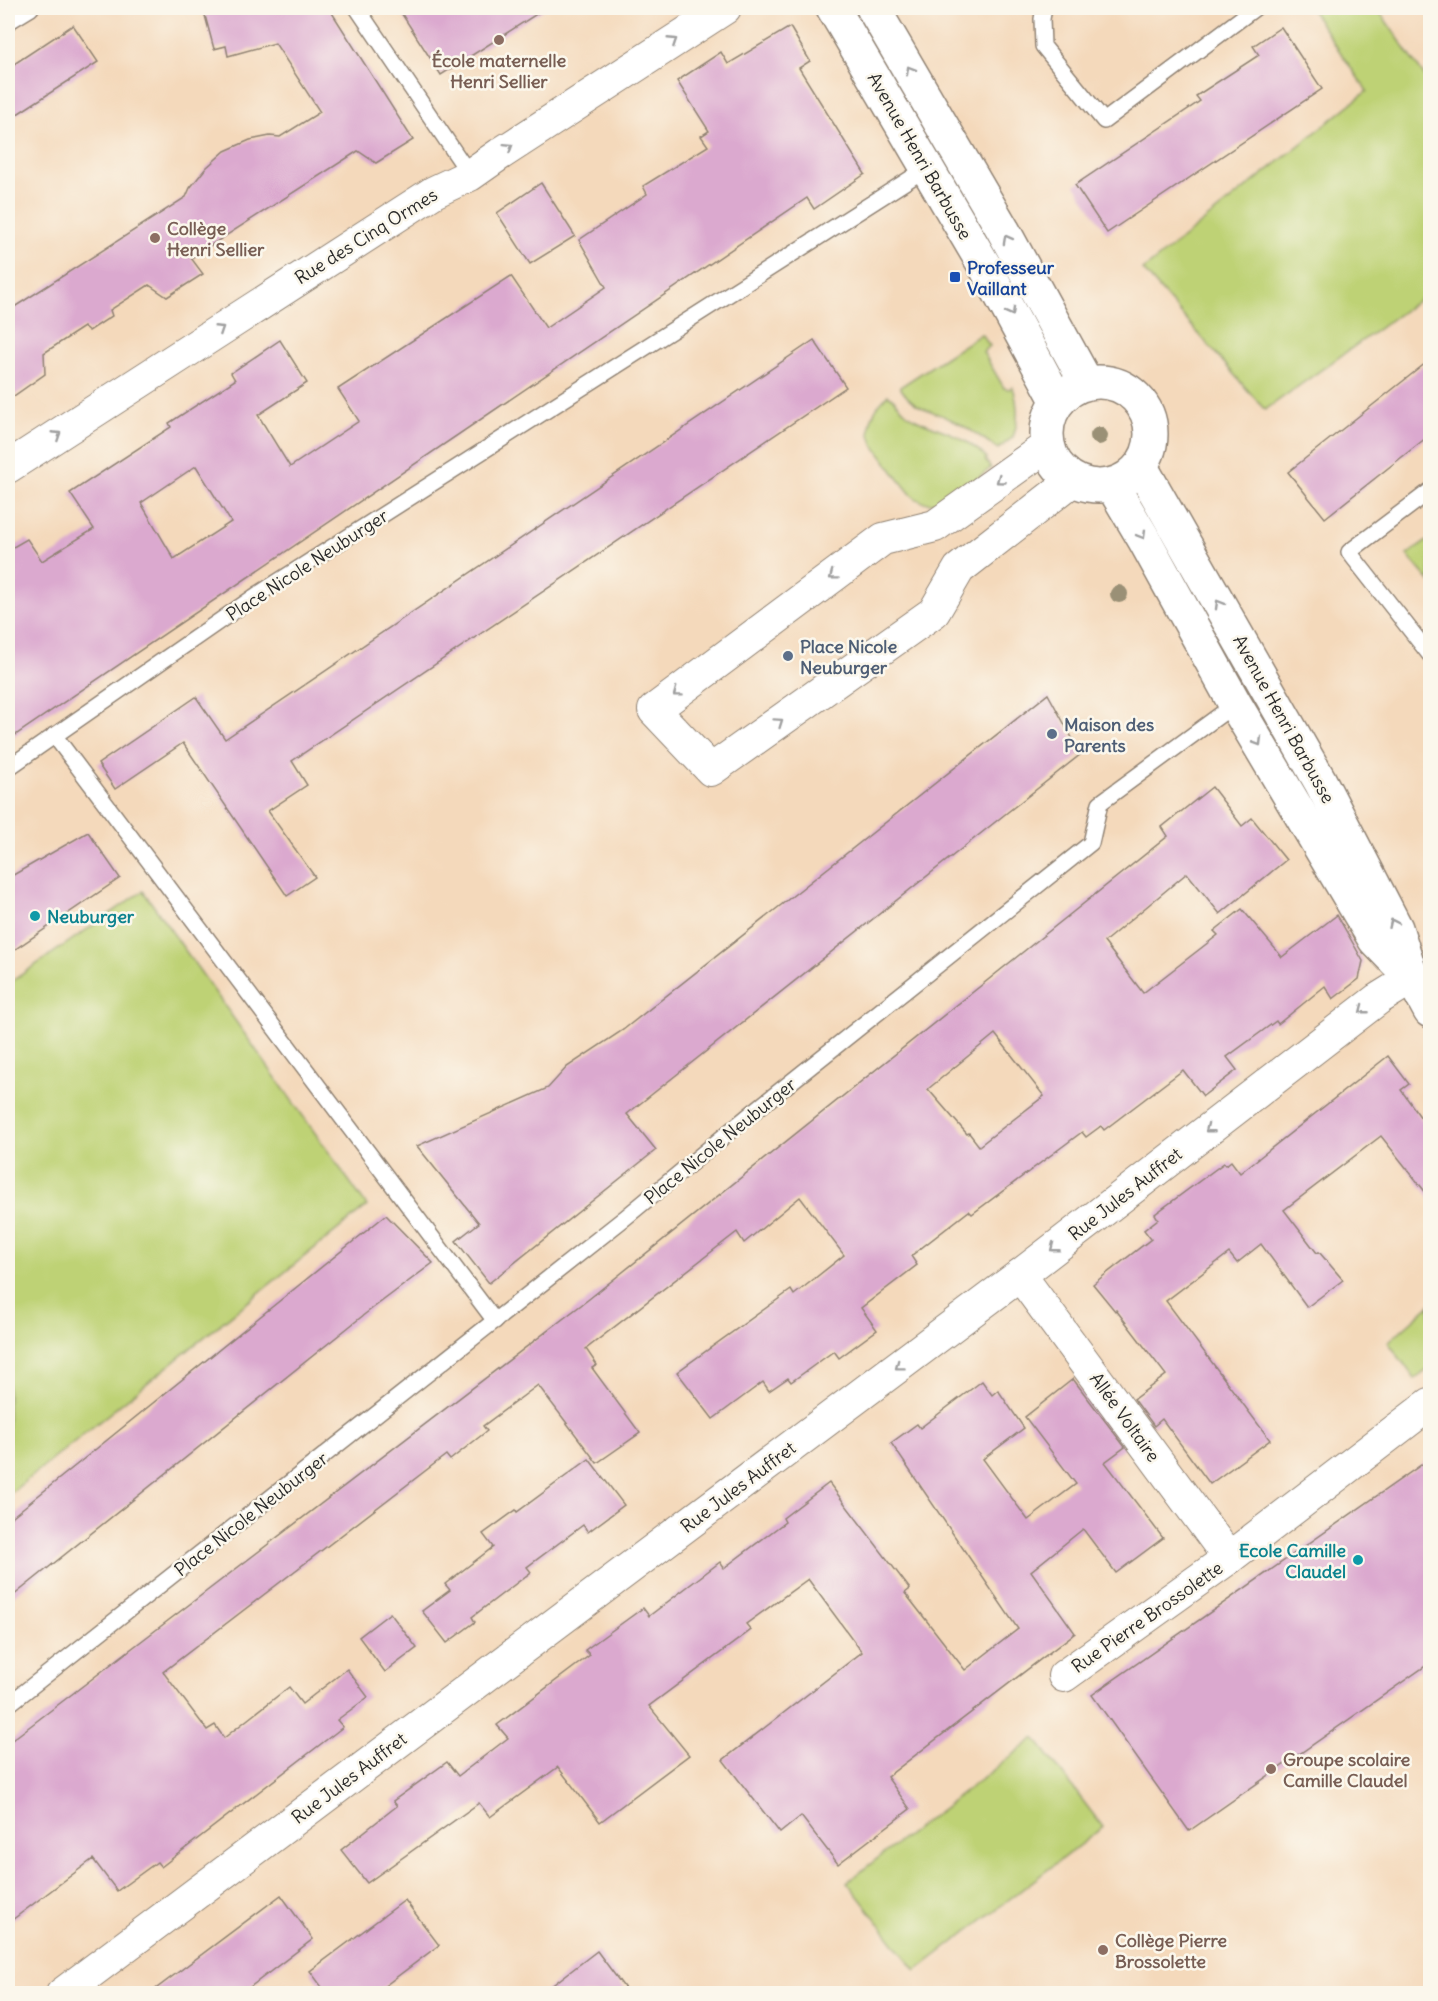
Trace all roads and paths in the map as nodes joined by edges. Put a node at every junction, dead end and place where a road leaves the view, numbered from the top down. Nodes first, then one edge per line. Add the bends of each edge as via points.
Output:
1 (31, 8) edge
2 (357, 8) edge
3 (725, 8) edge
4 (833, 8) edge
5 (873, 8) edge
6 (1044, 8) edge
7 (1255, 8) edge
8 (8, 22) edge
9 (927, 168) junction
10 (470, 175) junction
11 (1086, 382) junction
12 (1057, 400) junction
13 (1047, 446) junction
14 (8, 467) edge
15 (1141, 467) junction
16 (1073, 480) junction
17 (1112, 485) junction
18 (1431, 491) edge
19 (1431, 655) edge
20 (1235, 704) junction
21 (54, 735) junction
22 (8, 768) edge
23 (1412, 978) junction
24 (1431, 1011) edge
25 (1020, 1275) junction
26 (495, 1321) junction
27 (1431, 1404) edge
28 (1229, 1558) junction
29 (1064, 1676) dead end
30 (8, 1705) edge
31 (62, 1994) edge

1 - 8 lane
2 - 10 lane
10 -> 3 street, Rue des Cinq Ormes
4 - 9 street, Avenue Henri Barbusse
11 -> 5 street, Avenue Henri Barbusse via 1003,230
6 - 7 lane via 1043,46 1104,121
9 -> 12 street, Avenue Henri Barbusse
9 - 21 lane, Place Nicole Neuburger via 260,594
14 -> 10 street, Rue des Cinq Ormes via 434,192
11 - 12 street
11 - 15 street via 1113,382 1135,395 1149,417 1151,443
12 - 13 street via 1047,422
13 - 16 street via 1056,466
13 -> 16 street via 935,526 883,538 654,710 711,770 934,612 959,569
15 - 17 street
23 -> 15 street, Avenue Henri Barbusse via 1396,928 1320,781
16 - 17 street via 1092,486
17 -> 20 street, Avenue Henri Barbusse
18 - 19 lane via 1349,552
20 -> 23 street, Avenue Henri Barbusse via 1375,940
20 - 26 lane, Place Nicole Neuburger via 1100,803 1091,843
21 - 22 lane, Place Nicole Neuburger
21 - 26 lane
23 - 24 street, Avenue Henri Barbusse
23 -> 25 street, Rue Jules Auffret via 1378,999
25 - 28 street, Allée Voltaire
25 -> 31 street, Rue Jules Auffret
26 - 30 lane, Place Nicole Neuburger
27 - 28 street, Rue Pierre Brossolette
28 - 29 street, Rue Pierre Brossolette

